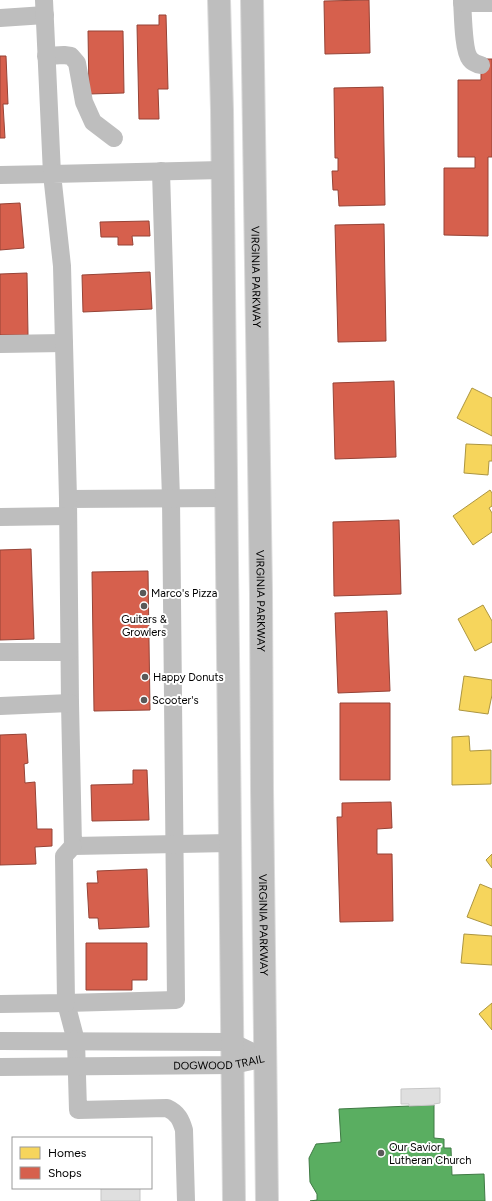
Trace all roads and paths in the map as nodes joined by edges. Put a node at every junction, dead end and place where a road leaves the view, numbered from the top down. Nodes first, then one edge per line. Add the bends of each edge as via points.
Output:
1 (219, 0) edge
2 (252, 0) edge
3 (462, 1) edge
4 (492, 3) edge
5 (44, 8) edge
6 (0, 18) edge
7 (46, 56) junction
8 (481, 65) dead end
9 (114, 138) dead end
10 (222, 170) junction
11 (161, 171) junction
12 (52, 174) junction
13 (0, 175) edge
14 (64, 342) junction
15 (0, 344) edge
16 (171, 498) junction
17 (226, 498) junction
18 (259, 498) junction
19 (68, 507) junction
20 (0, 517) edge
21 (0, 652) edge
22 (69, 652) junction
23 (70, 703) junction
24 (0, 706) edge
25 (174, 844) junction
26 (230, 844) junction
27 (73, 846) junction
28 (66, 1003) junction
29 (0, 1004) edge
30 (0, 1041) edge
31 (76, 1041) junction
32 (232, 1042) junction
33 (265, 1058) junction
34 (78, 1066) junction
35 (233, 1066) junction
36 (0, 1067) edge
37 (186, 1201) edge
38 (234, 1201) edge
39 (267, 1201) edge

1 - 10 main road
2 - 18 main road, VIRGINIA PARKWAY
3 - 4 street
3 - 8 street via 462,18 469,58
5 - 6 street
5 - 7 street
7 - 9 street via 71,56 77,63 84,102 93,122
7 - 12 street
10 - 11 street
10 - 17 main road
11 - 12 street
11 - 16 street
12 - 13 street
12 - 14 street via 62,266
14 - 15 street
14 - 19 street
16 - 17 street
16 - 19 street
16 - 25 street
17 - 18 main road
17 - 26 main road
18 - 33 main road, VIRGINIA PARKWAY
19 - 20 street
19 - 22 street
21 - 22 street
22 - 23 street
23 - 24 street
23 - 27 street
25 - 26 street
25 - 27 street
25 - 28 street via 176,1000
26 - 32 main road
27 - 28 street via 64,856
28 - 29 street
28 - 31 street
30 - 31 street, DOGWOOD TRAIL
31 - 32 street, DOGWOOD TRAIL
31 - 34 street
32 - 33 street, DOGWOOD TRAIL
32 - 35 main road
33 - 35 street, DOGWOOD TRAIL
33 - 39 main road, VIRGINIA PARKWAY
34 - 35 street, DOGWOOD TRAIL
34 - 36 street, DOGWOOD TRAIL
34 - 37 street via 78,1110 167,1108 181,1119 184,1130
35 - 38 main road

